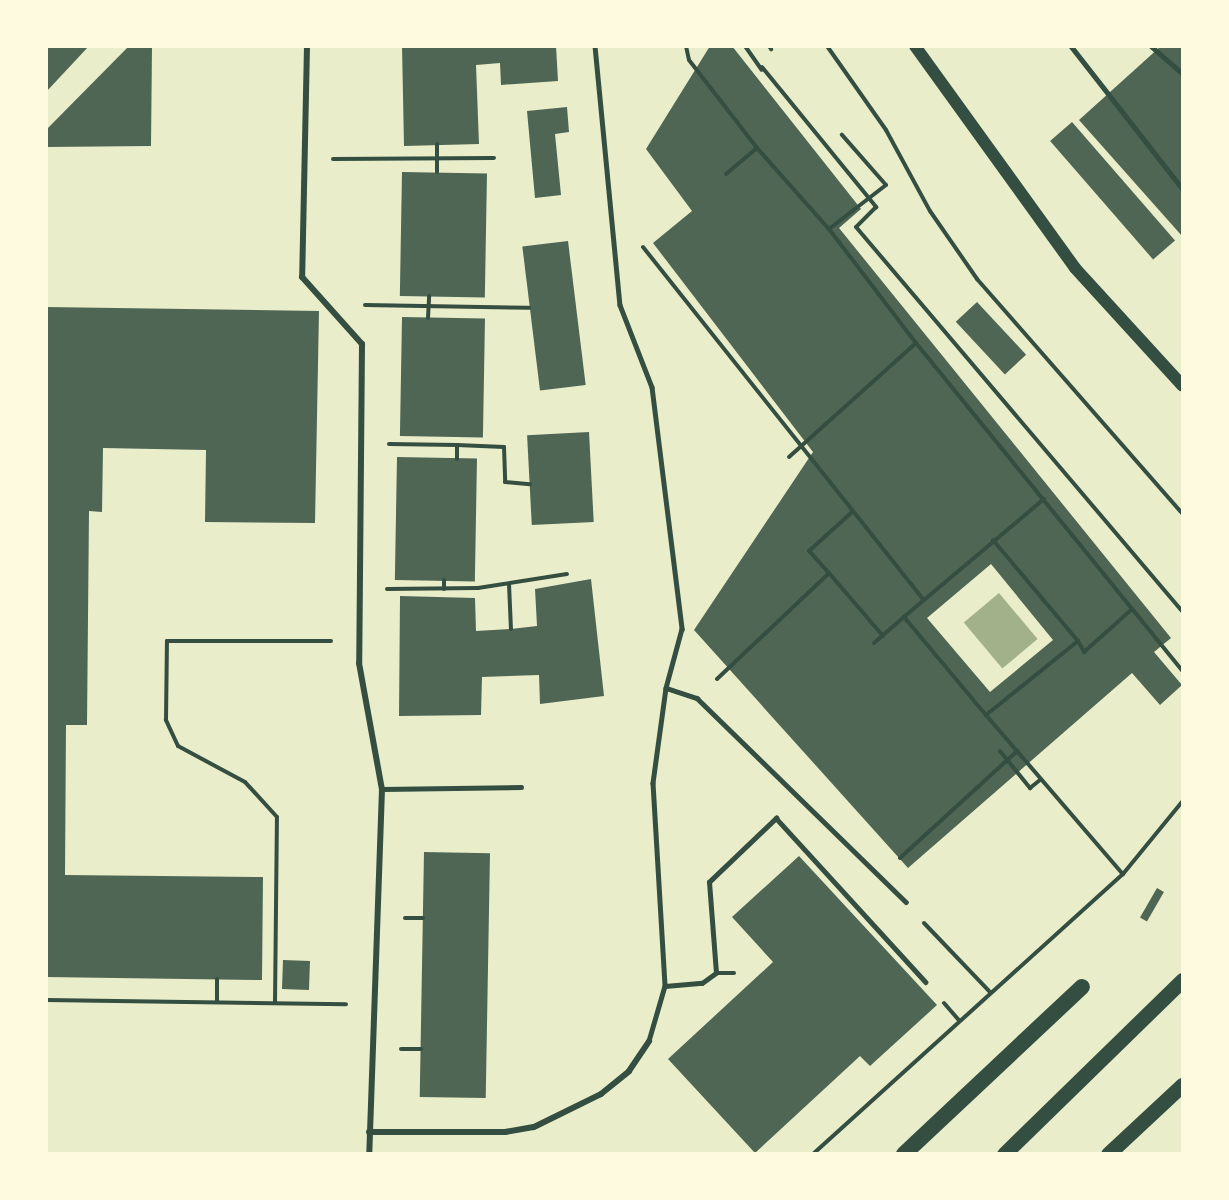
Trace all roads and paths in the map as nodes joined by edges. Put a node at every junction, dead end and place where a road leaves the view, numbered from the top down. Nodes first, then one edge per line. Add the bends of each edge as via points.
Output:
1 (307, 46) edge
2 (595, 46) edge
3 (686, 46) edge
4 (745, 46) edge
5 (827, 46) edge
6 (915, 46) edge
7 (1071, 46) edge
8 (1151, 46) edge
9 (1182, 73) edge
10 (842, 135) dead end
11 (437, 144) dead end
12 (757, 148) junction
13 (437, 158) junction
14 (494, 158) dead end
15 (305, 159) junction
16 (437, 172) dead end
17 (726, 174) dead end
18 (1182, 188) edge
19 (610, 214) junction
20 (829, 229) junction
21 (429, 296) dead end
22 (328, 304) junction
23 (427, 307) junction
24 (529, 308) dead end
25 (428, 318) dead end
26 (916, 343) junction
27 (1182, 385) edge
28 (361, 444) junction
29 (457, 445) junction
30 (799, 446) junction
31 (789, 457) dead end
32 (457, 459) dead end
33 (530, 484) dead end
34 (1044, 499) junction
35 (851, 513) junction
36 (1182, 513) edge
37 (993, 540) junction
38 (829, 573) junction
39 (567, 574) dead end
40 (444, 580) dead end
41 (509, 584) junction
42 (359, 588) junction
43 (444, 589) junction
44 (924, 600) junction
45 (1131, 610) junction
46 (1182, 611) edge
47 (904, 617) junction
48 (511, 628) dead end
49 (883, 636) junction
50 (359, 641) junction
51 (1078, 641) junction
52 (874, 643) dead end
53 (1182, 670) edge
54 (666, 688) junction
55 (697, 698) junction
56 (986, 715) junction
57 (1000, 751) dead end
58 (1017, 752) junction
59 (1041, 779) junction
60 (521, 787) dead end
61 (382, 789) junction
62 (1182, 802) edge
63 (1124, 874) junction
64 (880, 877) junction
65 (906, 902) dead end
66 (944, 945) dead end
67 (734, 973) dead end
68 (716, 974) junction
69 (217, 979) dead end
70 (1182, 980) edge
71 (926, 982) dead end
72 (665, 986) junction
73 (1082, 987) dead end
74 (990, 992) junction
75 (46, 1000) edge
76 (217, 1002) junction
77 (275, 1003) junction
78 (373, 1005) junction
79 (649, 1041) joint
80 (1182, 1085) edge
81 (369, 1132) junction
82 (369, 1154) edge
83 (813, 1154) edge
84 (904, 1154) edge
85 (1004, 1154) edge
86 (1108, 1154) edge

1 - 15 street
2 - 19 lane
3 - 12 path via 689,60
4 - 46 path via 876,207 856,227
5 - 36 path via 886,130 930,211 977,279
6 - 27 main road via 1075,268
7 - 18 lane
8 - 9 lane
10 - 20 path via 886,185
11 - 13 path
12 - 17 path
12 - 20 path
13 - 14 path
13 - 15 path
13 - 16 path
15 - 22 street via 302,277
19 - 30 path via 645,249
19 - 54 lane via 620,305 652,387 682,629
20 - 26 path
21 - 23 path
22 - 23 path
22 - 28 street via 362,344
23 - 24 path
23 - 25 path
26 - 30 path
26 - 34 path
28 - 29 path
28 - 42 street
29 - 32 path
29 - 33 path via 504,447 505,482
30 - 31 path
30 - 35 path
34 - 37 path
34 - 45 path
35 - 38 path via 809,551
35 - 44 path
37 - 44 path
37 - 51 path
38 - 49 path
38 - 55 path
39 - 41 path
40 - 43 path
41 - 43 path
41 - 48 path
42 - 43 path
42 - 50 street
44 - 47 path
45 - 51 path via 1084,652
45 - 53 path
47 - 49 path
47 - 56 path
49 - 52 path
50 - 61 street via 359,663
50 - 77 path via 167,640 166,720 178,746 245,782 277,817
51 - 56 path
54 - 55 lane
54 - 72 lane via 653,783
55 - 64 lane
56 - 58 path
57 - 59 path via 1030,788
58 - 59 path
58 - 64 path
59 - 63 path
60 - 61 lane
61 - 78 street
62 - 63 path
63 - 74 path
64 - 65 lane
66 - 74 path
67 - 68 lane
68 - 71 lane via 709,882 776,818
68 - 72 lane via 702,983
69 - 76 path
70 - 85 main road
72 - 79 lane
73 - 84 highway
74 - 83 path
75 - 76 path
76 - 77 path
77 - 78 path
78 - 81 street
79 - 81 street via 629,1071 601,1094 534,1127 505,1132
80 - 86 main road
81 - 82 street

